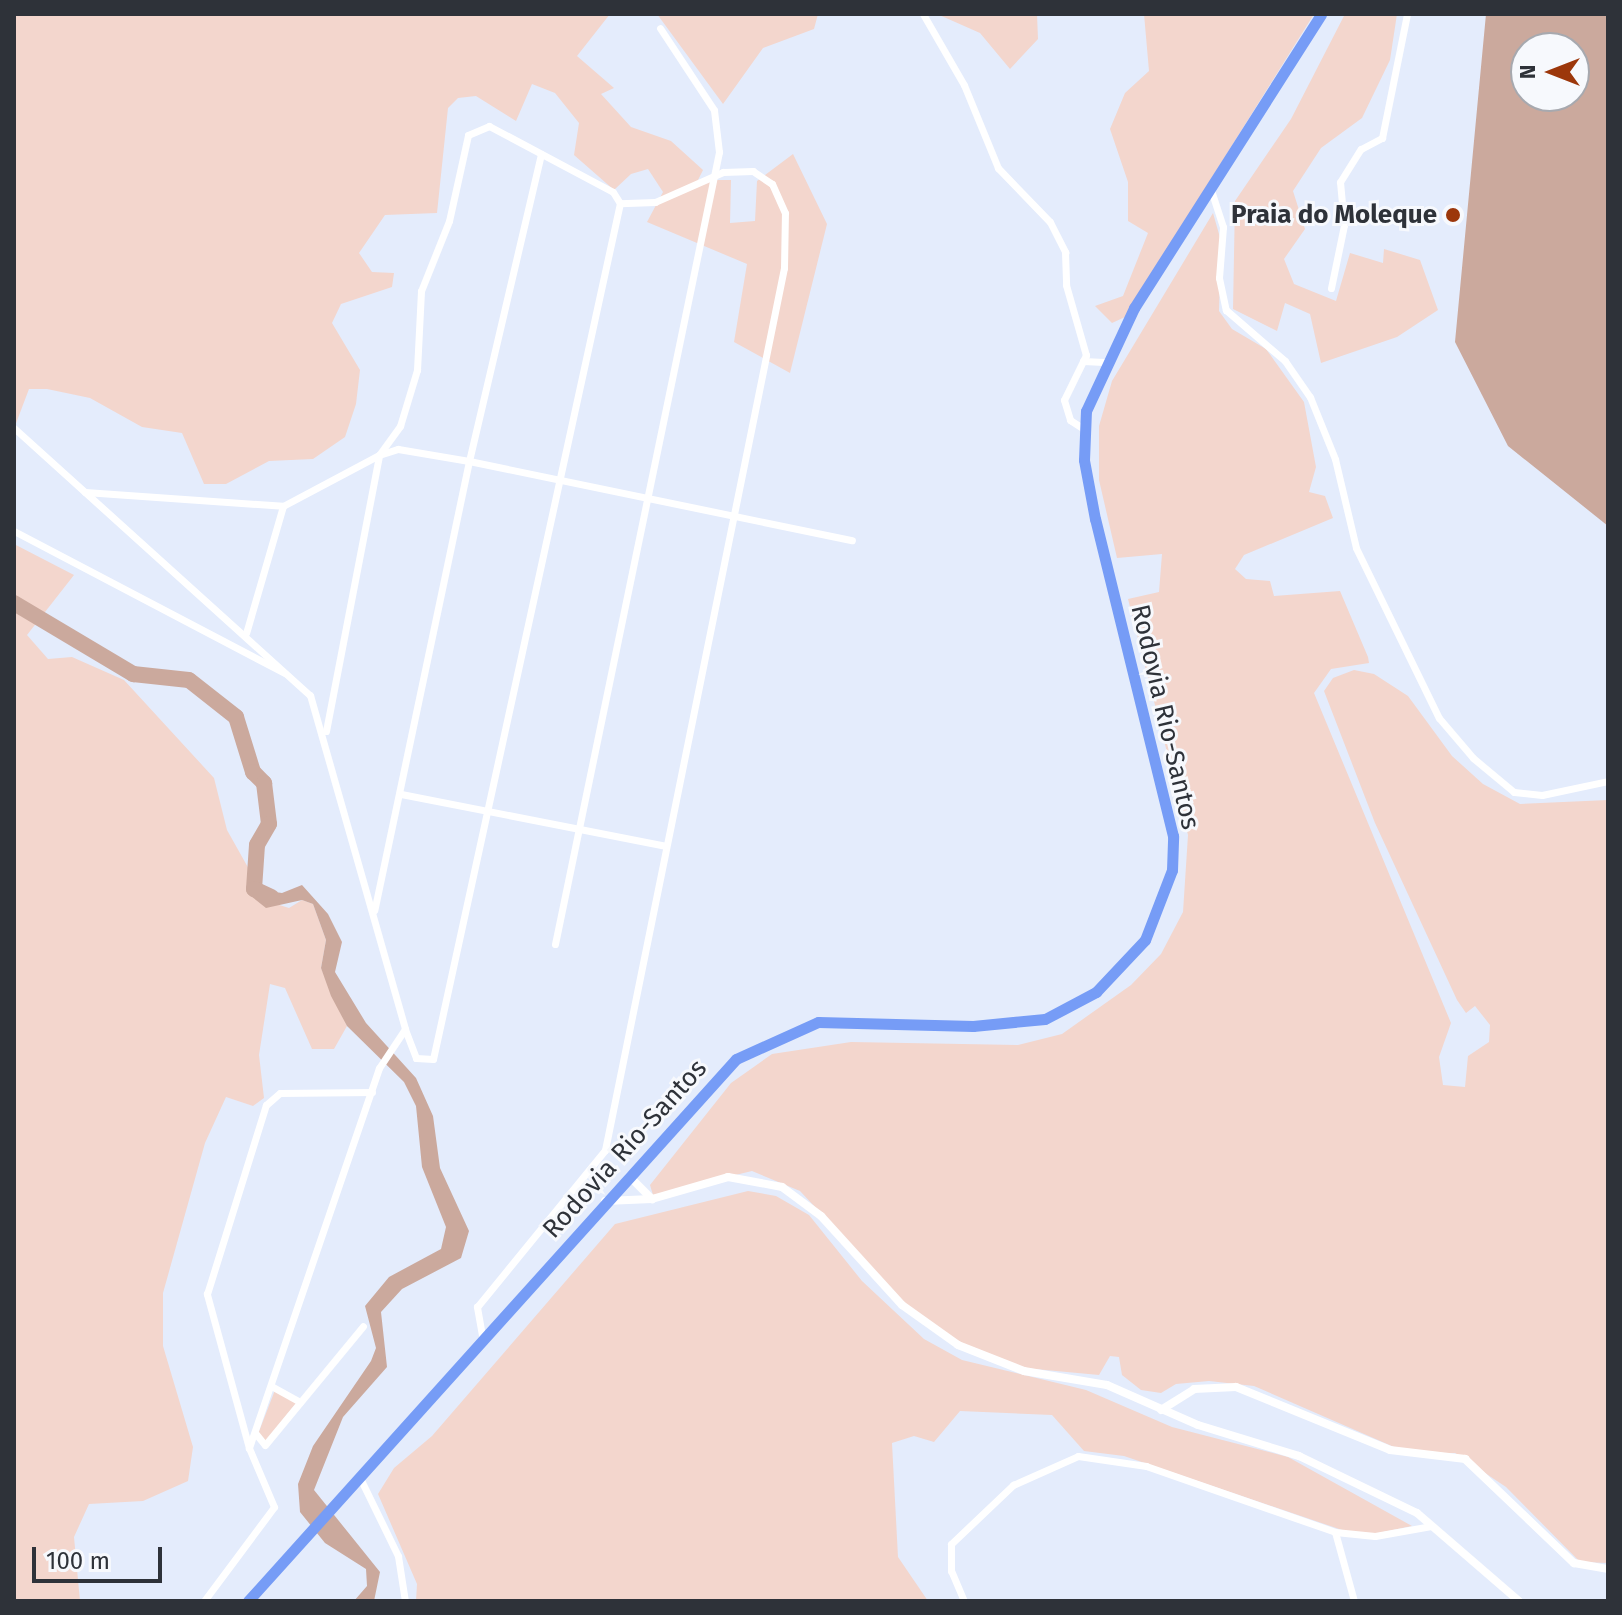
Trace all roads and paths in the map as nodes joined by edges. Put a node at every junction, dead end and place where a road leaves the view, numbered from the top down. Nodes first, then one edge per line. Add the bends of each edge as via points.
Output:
1 (923, 14) edge
2 (1321, 14) edge
3 (1407, 14) edge
4 (660, 28) dead end
5 (541, 154) junction
6 (709, 178) junction
7 (1211, 190) junction
8 (620, 203) junction
9 (1331, 288) dead end
10 (1083, 361) junction
11 (1104, 362) junction
12 (14, 428) edge
13 (1084, 429) junction
14 (379, 455) junction
15 (469, 461) junction
16 (557, 480) junction
17 (83, 491) junction
18 (644, 498) junction
19 (283, 506) junction
20 (732, 515) junction
21 (14, 531) edge
22 (852, 540) dead end
23 (246, 633) junction
24 (297, 679) junction
25 (325, 733) junction
26 (1608, 781) edge
27 (401, 794) junction
28 (490, 813) junction
29 (578, 831) junction
30 (665, 846) junction
31 (373, 912) junction
32 (555, 944) dead end
33 (405, 1029) junction
34 (372, 1092) junction
35 (629, 1176) junction
36 (652, 1199) junction
37 (605, 1201) junction
38 (363, 1326) dead end
39 (483, 1341) junction
40 (273, 1387) junction
41 (300, 1402) junction
42 (1161, 1410) junction
43 (256, 1434) junction
44 (249, 1448) junction
45 (360, 1478) junction
46 (1431, 1526) junction
47 (1335, 1532) junction
48 (1608, 1569) edge
49 (204, 1601) edge
50 (248, 1601) edge
51 (405, 1601) edge
52 (964, 1601) edge
53 (1354, 1601) edge
54 (1519, 1601) edge

1 - 10 street via 964,85 998,168 1057,233 1085,343
2 - 7 highway, Rodovia Rio-Santos
3 - 9 street via 1382,138 1361,149 1340,182 1344,225
4 - 6 street via 714,110 719,152
5 - 8 street via 605,187
5 - 14 street via 489,126 463,140 449,221 421,291 410,399
5 - 15 street
6 - 8 street via 655,202
6 - 18 street
6 - 20 street via 737,169 763,176 779,196 787,232
7 - 11 highway, Rodovia Rio-Santos
7 - 26 street via 1223,227 1219,278 1226,310 1285,361 1310,397 1335,459 1356,548 1439,718 1496,782 1514,792 1542,795
8 - 16 street
10 - 11 street
10 - 13 street via 1064,400 1070,420
11 - 13 highway, Rodovia Rio-Santos
12 - 17 street
13 - 35 highway, Rodovia Rio-Santos via 1095,519 1173,836 1172,870 1145,940 1096,992 1045,1019 973,1026 818,1022 759,1045 702,1090
14 - 15 street via 398,449
14 - 19 street
14 - 25 street
15 - 16 street
15 - 27 street
16 - 18 street
16 - 28 street
17 - 19 street
17 - 23 street
18 - 20 street
18 - 29 street
19 - 23 street
20 - 22 street
20 - 30 street
21 - 24 street
23 - 24 street
24 - 25 street
25 - 31 street
27 - 28 street
27 - 31 street
28 - 29 street
28 - 33 street via 433,1059 416,1058
29 - 30 street
29 - 32 street
30 - 39 street via 605,1150 477,1307
31 - 33 street
33 - 34 street via 379,1068
34 - 40 street
34 - 44 street via 280,1093 266,1105 207,1294
35 - 36 street
35 - 37 highway, Rodovia Rio-Santos
36 - 37 street
36 - 42 street via 728,1177 767,1181 805,1201 902,1305 958,1345 1024,1371 1107,1385
37 - 39 highway, Rodovia Rio-Santos
38 - 41 street
39 - 45 highway, Rodovia Rio-Santos
40 - 41 street
40 - 43 street
41 - 43 street via 265,1445
42 - 46 street via 1299,1456 1395,1501
42 - 48 street via 1194,1389 1236,1387 1390,1450 1465,1459 1574,1563
43 - 44 street
44 - 49 street via 274,1507
45 - 50 highway, Rodovia Rio-Santos
45 - 51 street via 398,1556
46 - 47 street via 1375,1536
46 - 54 street
47 - 52 street via 1146,1466 1078,1456 1013,1485 951,1544 951,1571
47 - 53 street

